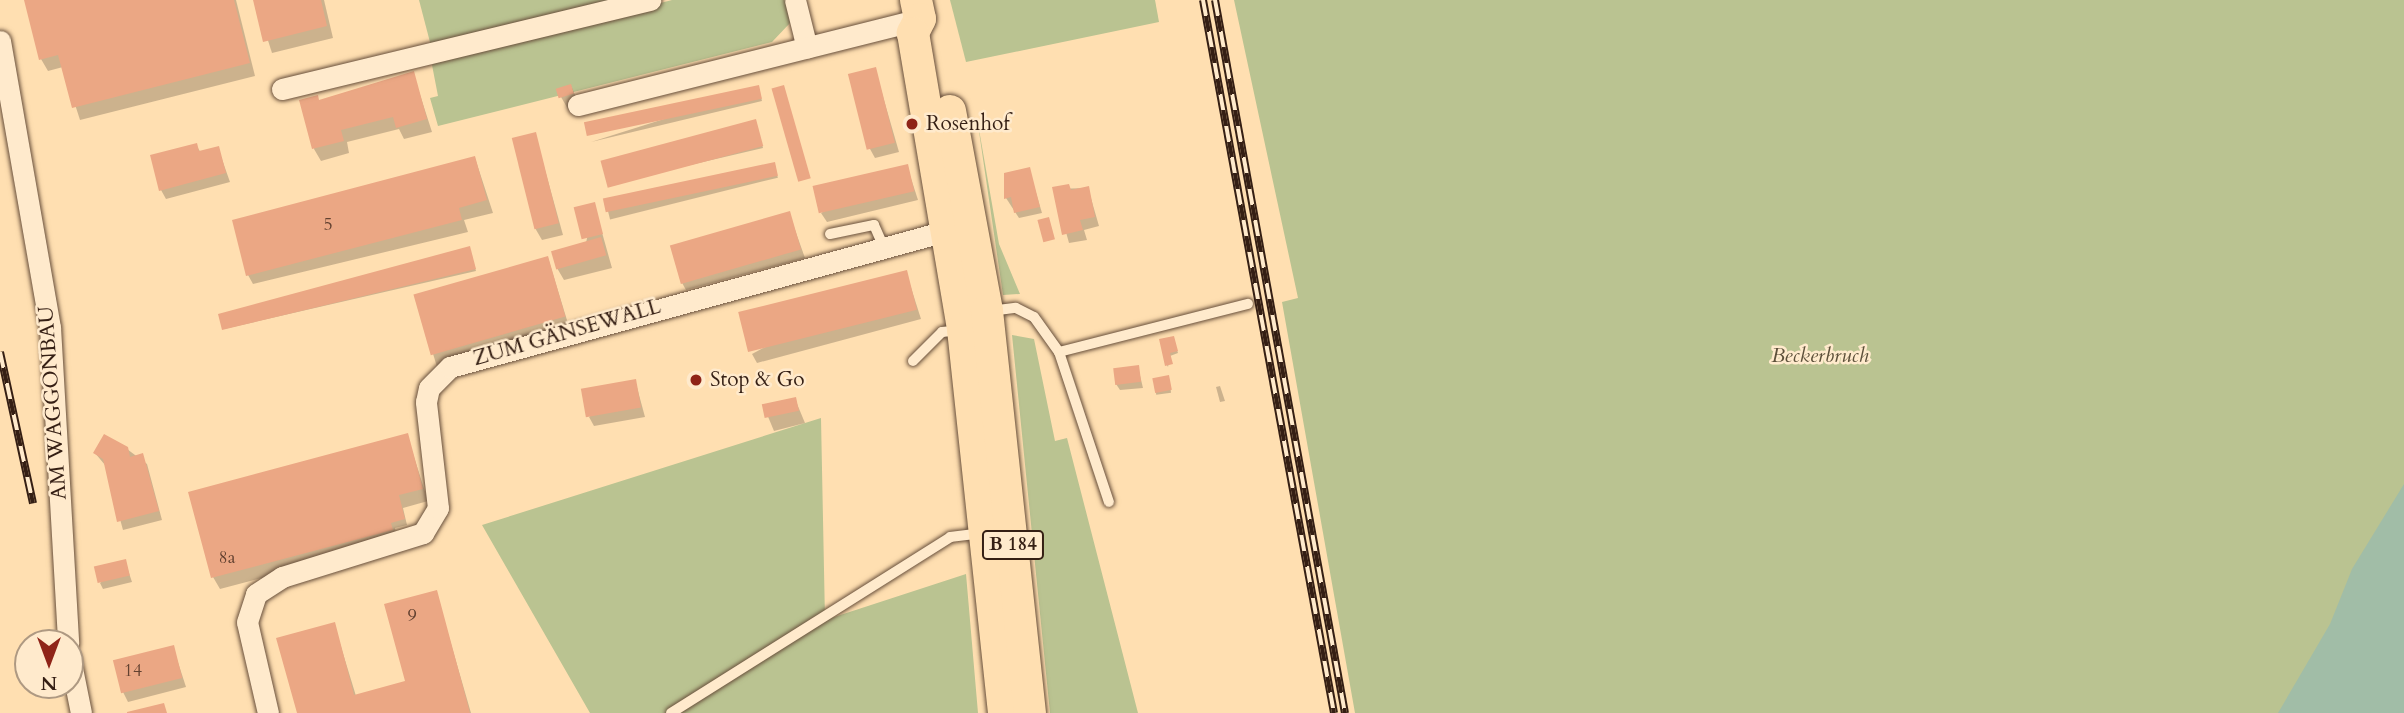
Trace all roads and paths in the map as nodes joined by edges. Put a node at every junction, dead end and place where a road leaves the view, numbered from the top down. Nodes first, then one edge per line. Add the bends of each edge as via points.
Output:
1 (650, 0) edge
2 (795, 0) edge
3 (918, 10) edge
4 (0, 41) edge
5 (807, 48) junction
6 (282, 89) dead end
7 (578, 105) dead end
8 (949, 230) junction
9 (830, 234) dead end
10 (884, 247) junction
11 (1248, 304) dead end
12 (975, 320) junction
13 (1059, 352) junction
14 (913, 361) dead end
15 (1109, 502) dead end
16 (985, 533) junction
17 (67, 629) edge
18 (268, 713) edge
19 (671, 713) edge
20 (1004, 713) edge
21 (1030, 713) edge

1 - 6 street
2 - 5 street
3 - 5 street
3 - 8 main road, B 184 via 913,33
3 - 12 main road, B 184 via 933,29 979,264
4 - 17 street, AM WAGGONBAU via 54,354
5 - 7 street
8 - 10 street, ZUM GÄNSEWALL
8 - 12 main road, B 184
9 - 10 lane via 874,225
10 - 18 street, ZUM GÄNSEWALL via 717,300 487,353 438,376 426,402 438,492 428,527 413,538 282,576 256,594 247,622
11 - 13 lane
12 - 13 lane via 1016,307 1034,317
12 - 14 lane via 942,332
12 - 16 main road, B 184
12 - 21 main road, B 184
13 - 15 lane
16 - 19 lane via 950,537
16 - 20 main road, B 184

